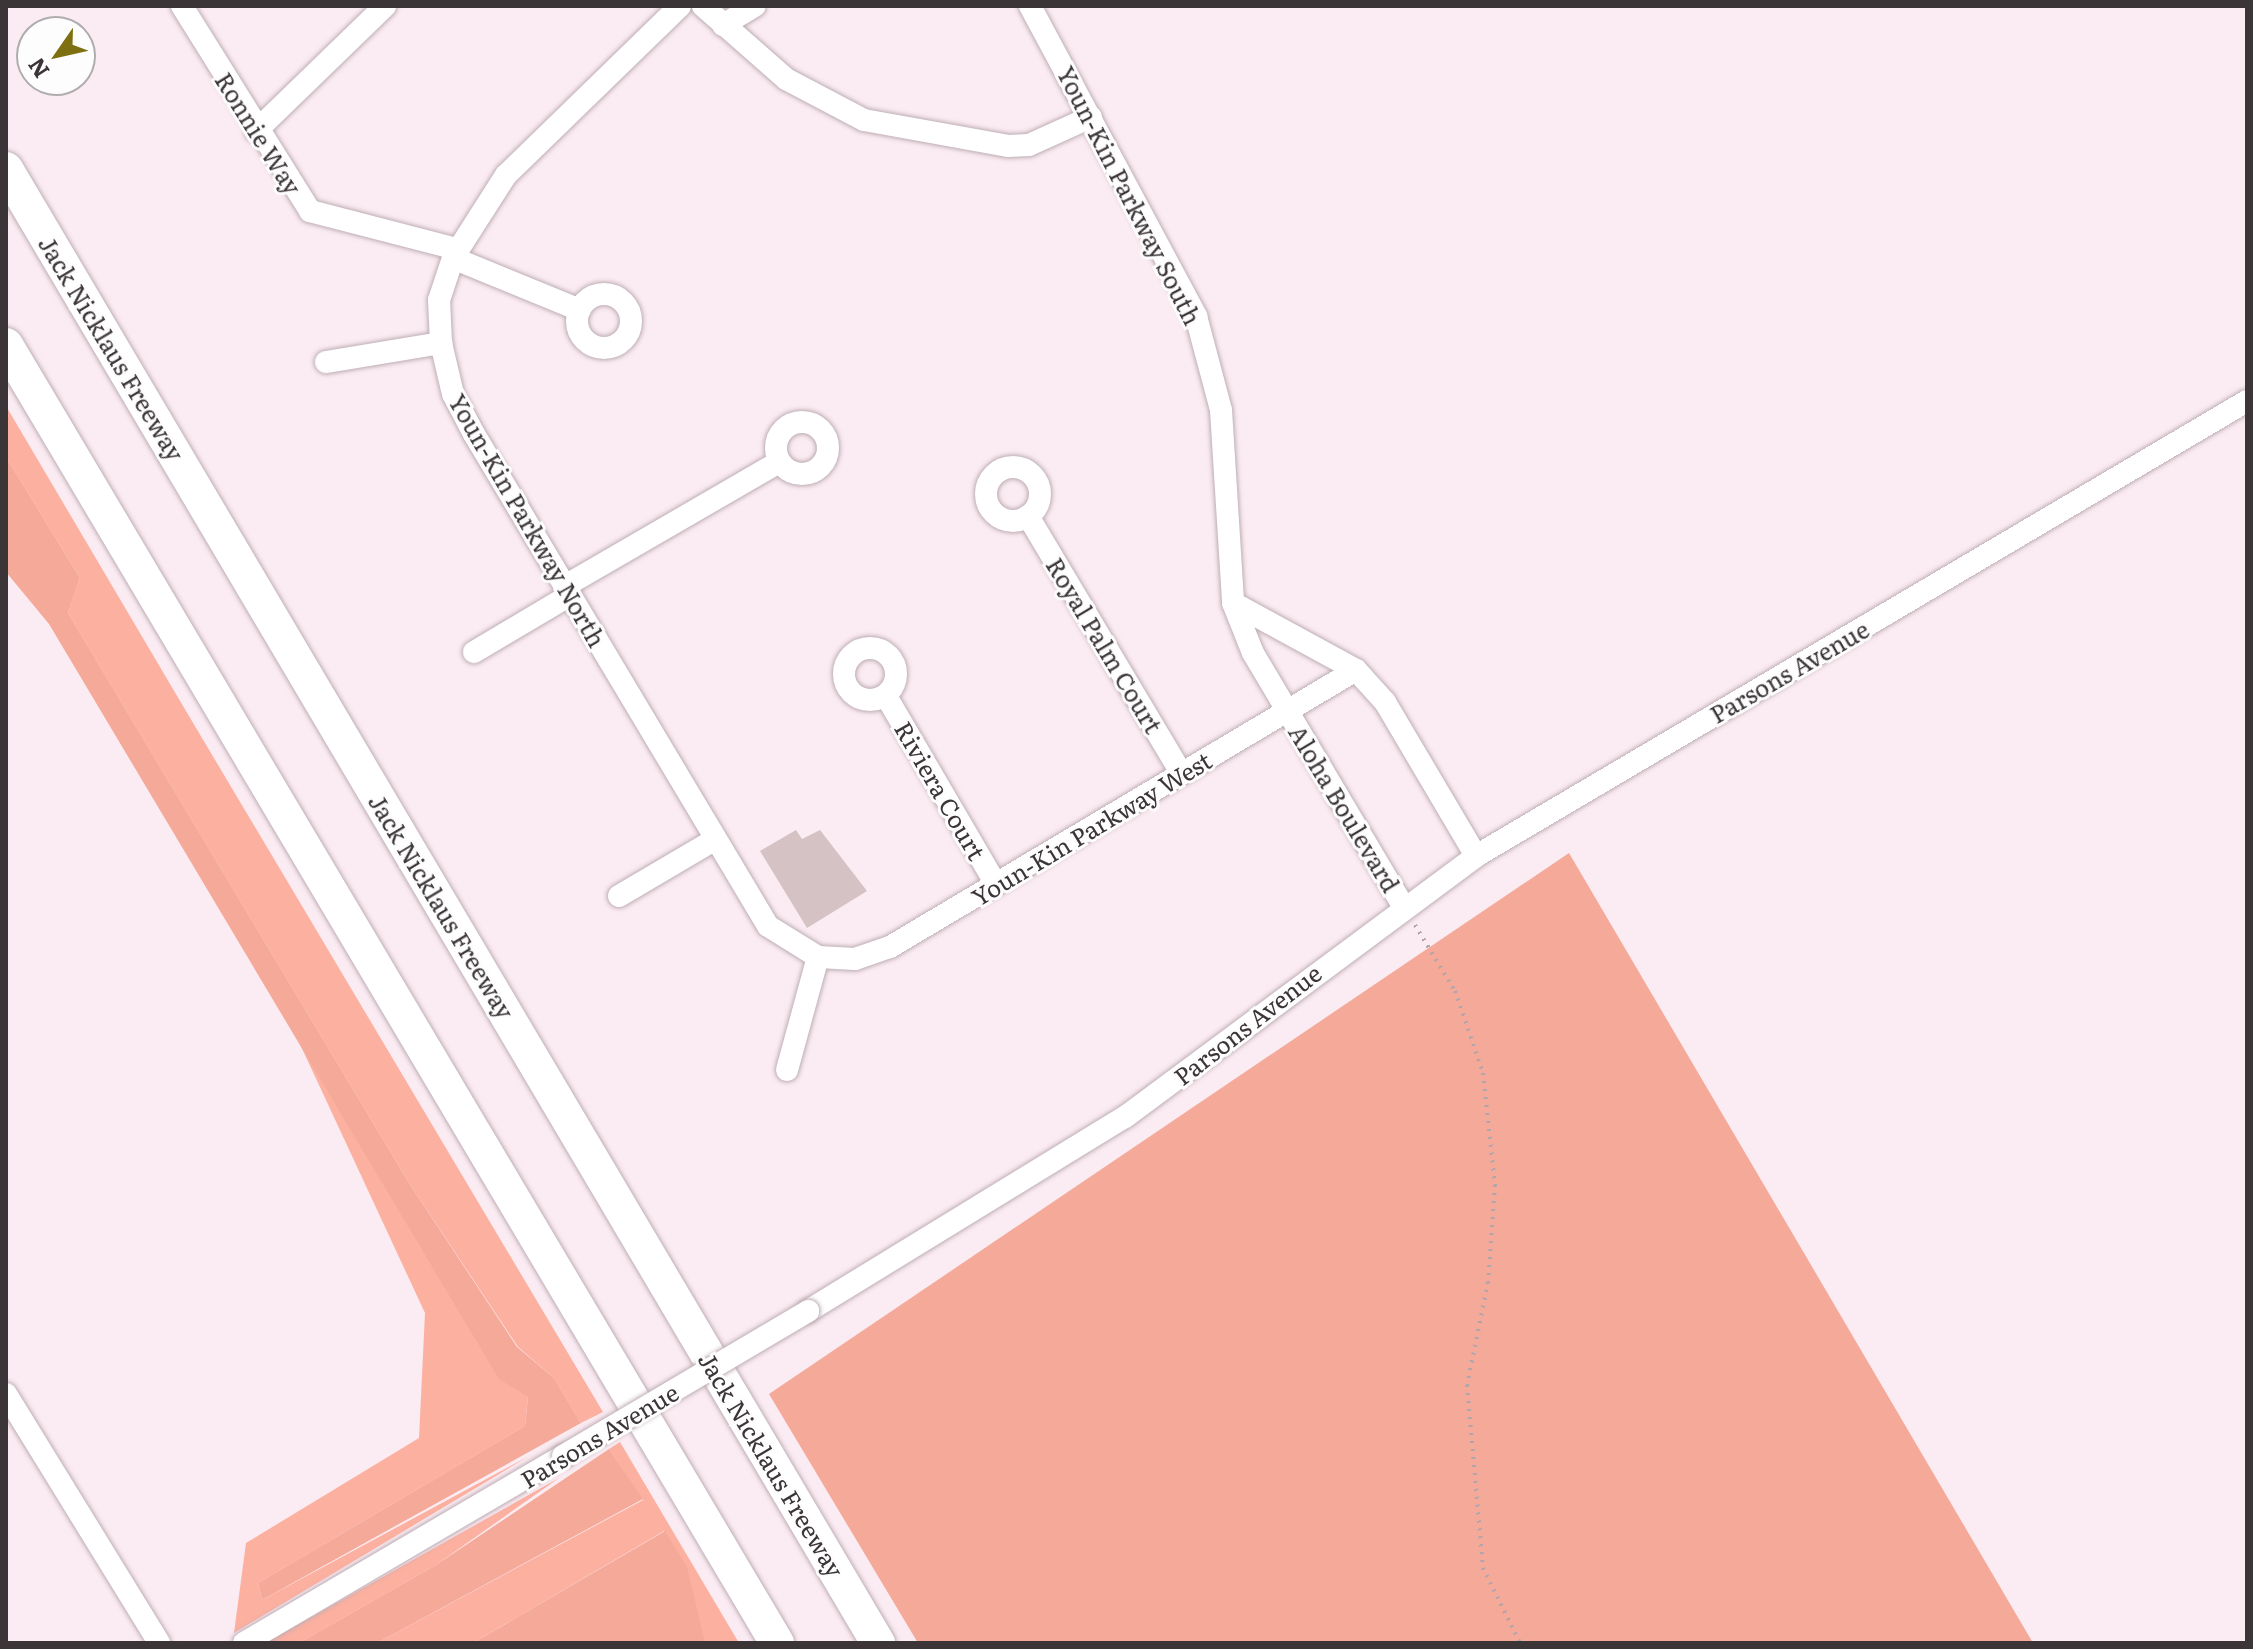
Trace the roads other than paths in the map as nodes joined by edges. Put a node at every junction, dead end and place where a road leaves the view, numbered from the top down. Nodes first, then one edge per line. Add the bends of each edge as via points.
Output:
1 (182, 6) edge
2 (385, 6) edge
3 (680, 6) edge
4 (703, 6) edge
5 (755, 6) edge
6 (1030, 6) edge
7 (723, 25) junction
8 (1091, 117) junction
9 (256, 131) junction
10 (6, 169) edge
11 (455, 254) junction
12 (580, 310) dead end
13 (441, 343) junction
14 (6, 345) edge
15 (326, 362) dead end
16 (2247, 401) edge
17 (779, 462) dead end
18 (1028, 516) dead end
19 (568, 590) junction
20 (1233, 603) junction
21 (474, 652) dead end
22 (1356, 670) junction
23 (886, 696) dead end
24 (1286, 711) junction
25 (1182, 774) junction
26 (714, 840) junction
27 (1476, 856) junction
28 (996, 884) junction
29 (619, 896) dead end
30 (1403, 906) junction
31 (818, 957) junction
32 (787, 1070) dead end
33 (6, 1394) edge
34 (159, 1643) edge
35 (244, 1643) edge
36 (777, 1643) edge
37 (878, 1643) edge

1 - 9 street, Ronnie Way
2 - 9 street
3 - 11 street, Youn-Kin Parkway North via 506,175
4 - 7 street
5 - 7 street
6 - 8 street, Youn-Kin Parkway South
7 - 8 street via 804,90 903,131 1029,145
8 - 20 street, Youn-Kin Parkway South via 1174,269 1212,364
9 - 11 street, Ronnie Way via 310,211
10 - 37 highway, Jack Nicklaus Freeway
11 - 12 street, Ronnie Way
11 - 13 street, Youn-Kin Parkway North via 439,300
13 - 15 street
13 - 19 street, Youn-Kin Parkway North via 453,394
14 - 36 highway
16 - 27 street, Parsons Avenue
17 - 19 street
18 - 25 street, Royal Palm Court
19 - 21 street
19 - 26 street, Youn-Kin Parkway North
20 - 22 street
20 - 24 street, Youn-Kin Parkway South
22 - 24 street, Youn-Kin Parkway West
22 - 27 street via 1385,702
23 - 28 street, Riviera Court
24 - 25 street, Youn-Kin Parkway West
24 - 30 street, Aloha Boulevard
25 - 28 street, Youn-Kin Parkway West
26 - 29 street
26 - 31 street, Youn-Kin Parkway North via 768,926
27 - 30 street, Parsons Avenue
28 - 31 street, Youn-Kin Parkway West via 873,955
30 - 35 street, Parsons Avenue, bridge via 1125,1117 808,1311
31 - 32 street
33 - 34 street

